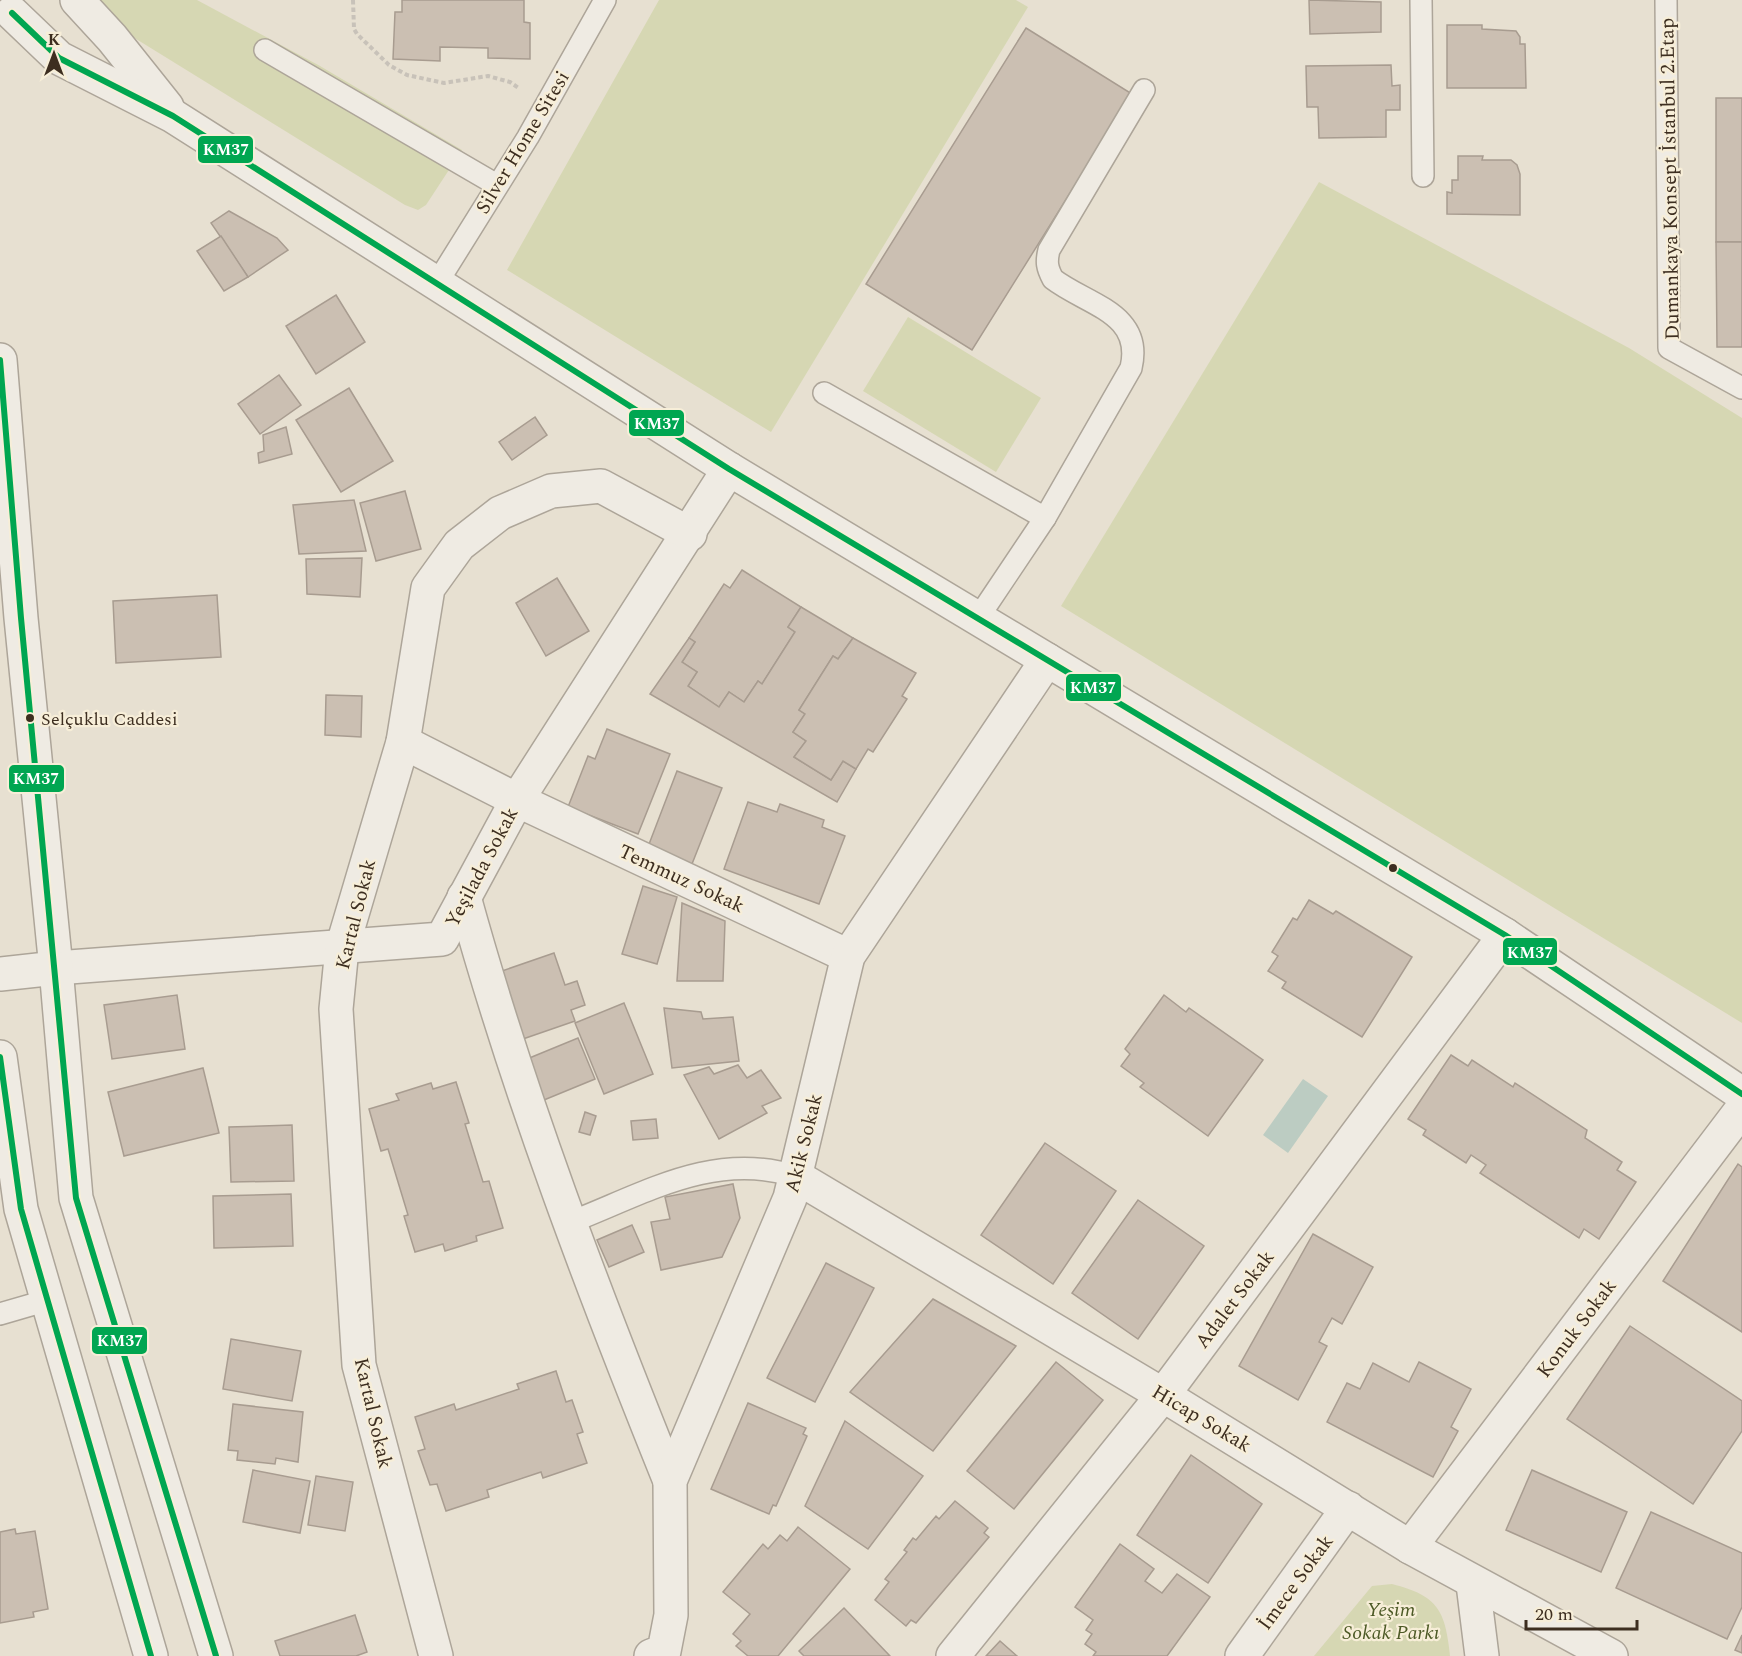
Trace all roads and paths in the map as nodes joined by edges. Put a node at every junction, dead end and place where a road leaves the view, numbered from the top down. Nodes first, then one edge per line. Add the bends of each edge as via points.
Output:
1 (77, 0) edge
2 (353, 0) edge
3 (605, 0) edge
4 (1420, 0) edge
5 (1666, 0) edge
6 (12, 12) edge
7 (265, 50) dead end
8 (1144, 90) dead end
9 (545, 105) junction
10 (173, 116) junction
11 (1423, 176) dead end
12 (496, 185) junction
13 (437, 283) junction
14 (0, 360) edge
15 (1742, 388) edge
16 (824, 393) dead end
17 (729, 469) junction
18 (1045, 518) junction
19 (690, 534) junction
20 (978, 618) junction
21 (1047, 660) junction
22 (403, 742) junction
23 (517, 800) junction
24 (464, 897) junction
25 (1505, 935) junction
26 (342, 948) junction
27 (848, 956) junction
28 (56, 968) junction
29 (0, 974) edge
30 (0, 1057) edge
31 (1742, 1094) edge
32 (1742, 1109) edge
33 (795, 1176) junction
34 (571, 1222) junction
35 (48, 1300) junction
36 (0, 1314) edge
37 (1163, 1395) junction
38 (670, 1481) junction
39 (1348, 1508) junction
40 (1410, 1547) junction
41 (1473, 1584) junction
42 (661, 1654) edge
43 (151, 1656) edge
44 (216, 1656) edge
45 (436, 1656) edge
46 (953, 1656) edge
47 (1242, 1656) edge
48 (1482, 1656) edge
49 (1611, 1656) edge

1 - 10 street
2 - 9 path via 357,34 398,72 444,83 497,77
3 - 9 lane, Silver Home Sitesi
4 - 11 lane
5 - 15 lane, Dumankaya Konsept İstanbul 2.Etap via 1669,348
6 - 10 street via 59,58
7 - 12 lane
8 - 18 lane via 1049,250 1047,268 1053,279 1119,317 1129,335 1133,356 1125,378
9 - 12 lane, Silver Home Sitesi
10 - 13 street
12 - 13 lane, Silver Home Sitesi
13 - 17 street
14 - 28 street
16 - 18 lane
17 - 19 street, Yeşilada Sokak
17 - 20 street
18 - 20 lane
19 - 22 street, Kartal Sokak via 601,486 551,491 500,513 459,545 428,588
19 - 23 street, Yeşilada Sokak
20 - 21 street
21 - 25 street
21 - 27 street, Akik Sokak
22 - 23 street, Temmuz Sokak
22 - 26 street, Kartal Sokak
23 - 24 street, Yeşilada Sokak
23 - 27 street, Temmuz Sokak
24 - 26 street, Yeşilada Sokak via 442,939
24 - 34 street via 497,1015
25 - 31 street
25 - 37 street, Adalet Sokak
26 - 28 street, Yeşilada Sokak
26 - 45 street, Kartal Sokak via 336,1009 359,1365
27 - 33 street, Akik Sokak
28 - 29 street
28 - 44 street via 76,1198
30 - 35 street via 21,1209
32 - 40 street, Konuk Sokak
33 - 34 lane via 755,1167 710,1170
33 - 37 street, Hicap Sokak
33 - 38 street, Akik Sokak via 790,1198
34 - 38 street
35 - 36 lane
35 - 43 street
37 - 39 street, Hicap Sokak
37 - 46 street, Adalet Sokak
38 - 42 street, Akik Sokak via 670,1615
39 - 40 street, Hicap Sokak
39 - 47 street, İmece Sokak
40 - 41 street, Hicap Sokak
41 - 48 street
41 - 49 street, Hicap Sokak

